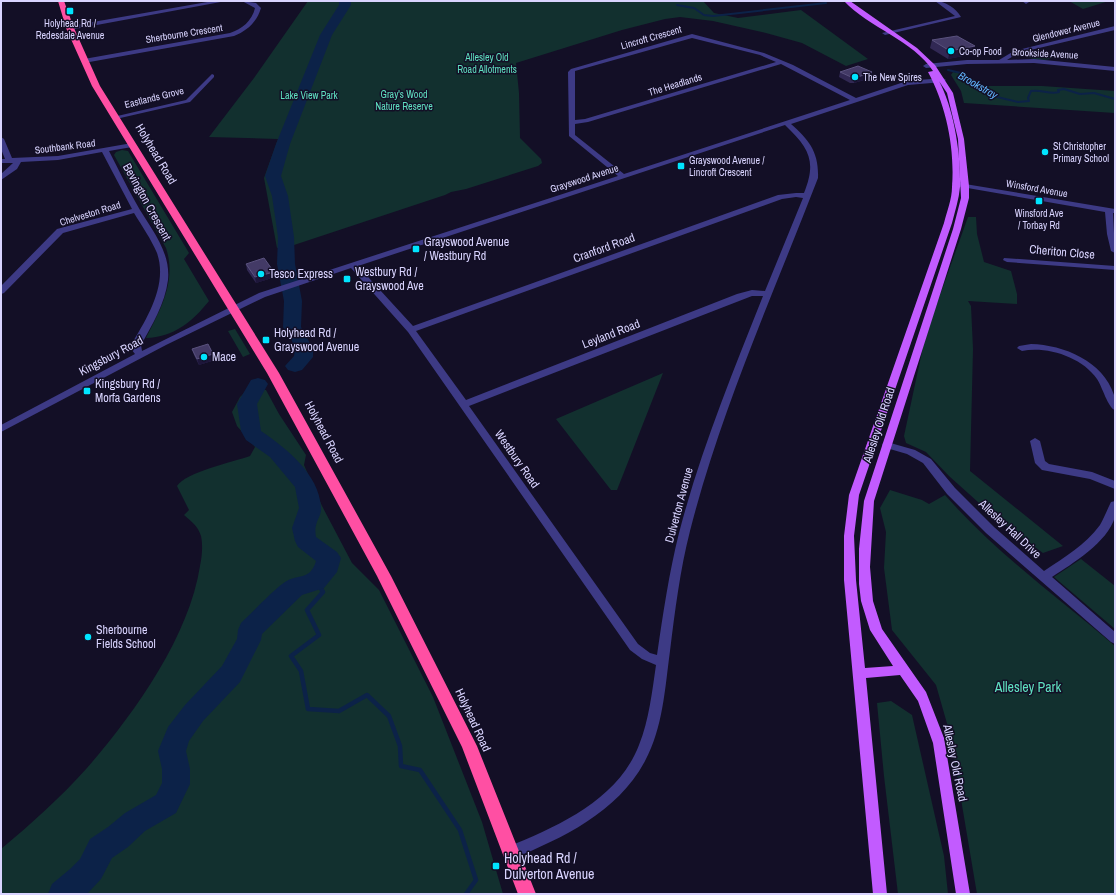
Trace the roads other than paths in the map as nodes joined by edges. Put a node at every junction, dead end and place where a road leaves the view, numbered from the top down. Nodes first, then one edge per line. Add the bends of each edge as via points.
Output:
1 (61, 1) edge
2 (223, 1) edge
3 (245, 1) edge
4 (838, 1) edge
5 (847, 1) edge
6 (938, 1) edge
7 (70, 28) junction
8 (1115, 28) edge
9 (887, 32) junction
10 (84, 61) junction
11 (999, 61) junction
12 (782, 62) junction
13 (930, 66) junction
14 (1115, 69) edge
15 (212, 76) dead end
16 (939, 80) junction
17 (856, 100) junction
18 (116, 117) junction
19 (572, 122) junction
20 (786, 124) junction
21 (1, 139) edge
22 (132, 145) junction
23 (105, 151) junction
24 (1, 161) edge
25 (9, 161) junction
26 (18, 161) junction
27 (624, 177) junction
28 (1, 178) edge
29 (961, 185) junction
30 (807, 196) junction
31 (136, 210) junction
32 (1112, 211) edge
33 (1115, 251) edge
34 (1007, 260) dead end
35 (353, 265) junction
36 (1115, 268) edge
37 (1, 291) edge
38 (769, 294) junction
39 (920, 302) junction
40 (932, 305) junction
41 (233, 308) junction
42 (411, 330) junction
43 (1022, 348) dead end
44 (140, 355) junction
45 (463, 404) junction
46 (1115, 407) edge
47 (1, 428) edge
48 (1035, 441) dead end
49 (887, 445) junction
50 (1115, 485) edge
51 (1115, 505) edge
52 (1042, 577) junction
53 (1115, 639) edge
54 (662, 662) junction
55 (903, 670) junction
56 (858, 674) junction
57 (512, 852) junction
58 (527, 894) edge
59 (880, 894) edge
60 (963, 894) edge

1 - 7 highway, Holyhead Road
2 - 7 street
3 - 10 street, Sherbourne Crescent via 256,6 257,12 244,28 232,35
4 - 9 main road, Allesley Old Road
5 - 9 main road, Allesley Old Road
6 - 9 street via 958,16
7 - 10 highway, Holyhead Road
8 - 11 street, Glendower Avenue via 1016,52
9 - 13 main road, Allesley Old Road via 916,49
10 - 18 highway, Holyhead Road
11 - 13 street, Brookside Avenue
11 - 14 street, Brookside Avenue
12 - 17 street, Lincroft Crescent
12 - 19 street, The Headlands via 586,121
12 - 19 street, Lincroft Crescent via 748,50 692,36 592,64 571,72
13 - 16 main road, Allesley Old Road
15 - 18 street, Eastlands Grove via 188,101
16 - 17 street, Grayswood Avenue via 907,83
16 - 29 main road, Allesley Old Road via 950,93 955,110 961,139
17 - 20 street, Grayswood Avenue
18 - 22 highway, Holyhead Road
19 - 27 street, Lincroft Crescent via 572,136
20 - 27 street, Grayswood Avenue
20 - 30 street, Dulverton Avenue via 805,142 814,159 814,178
21 - 25 street
22 - 23 street, Southbank Road
22 - 41 highway, Holyhead Road
23 - 26 street, Southbank Road
23 - 31 street, Bevington Crescent
24 - 25 street, Southbank Road
25 - 26 street, Southbank Road
26 - 28 street
27 - 35 street, Grayswood Avenue
29 - 32 street, Winsford Avenue
29 - 39 main road, Allesley Old Road
29 - 40 main road, Allesley Old Road via 966,198
30 - 38 street, Dulverton Avenue
30 - 42 street, Cranford Road via 782,197
31 - 37 street, Chelveston Road via 60,231
31 - 44 street, Bevington Crescent via 158,246 163,258 164,272 158,300 136,345
32 - 33 street via 1111,234
34 - 36 street, Cheriton Close
35 - 41 street, Grayswood Avenue via 262,295
35 - 42 street, Westbury Road
38 - 45 street, Leyland Road via 740,296
38 - 54 street, Dulverton Avenue via 725,404 697,485 679,554
39 - 40 main road
39 - 56 main road, Allesley Old Road via 854,495 849,536
40 - 49 main road, Allesley Old Road
41 - 44 street, Kingsbury Road
41 - 57 highway, Holyhead Road via 277,379 384,576 468,746
42 - 45 street, Westbury Road
43 - 46 street via 1030,346 1054,349 1082,361 1104,382
44 - 47 street, Kingsbury Road
45 - 54 street, Westbury Road via 634,647 646,656
48 - 50 street via 1040,463 1046,467 1092,476
49 - 52 street, Allesley Hall Drive via 911,452 927,461 984,525
49 - 55 main road, Allesley Old Road via 869,501 865,530 867,596 875,629
51 - 52 street via 1104,528 1092,541 1076,555
52 - 53 street, Allesley Hall Drive
54 - 57 street, Dulverton Avenue via 653,726 640,758 622,783 597,808 578,822
55 - 56 main road
55 - 60 main road, Allesley Old Road via 920,693 937,735
56 - 59 main road, Allesley Old Road
57 - 58 highway, Holyhead Road

